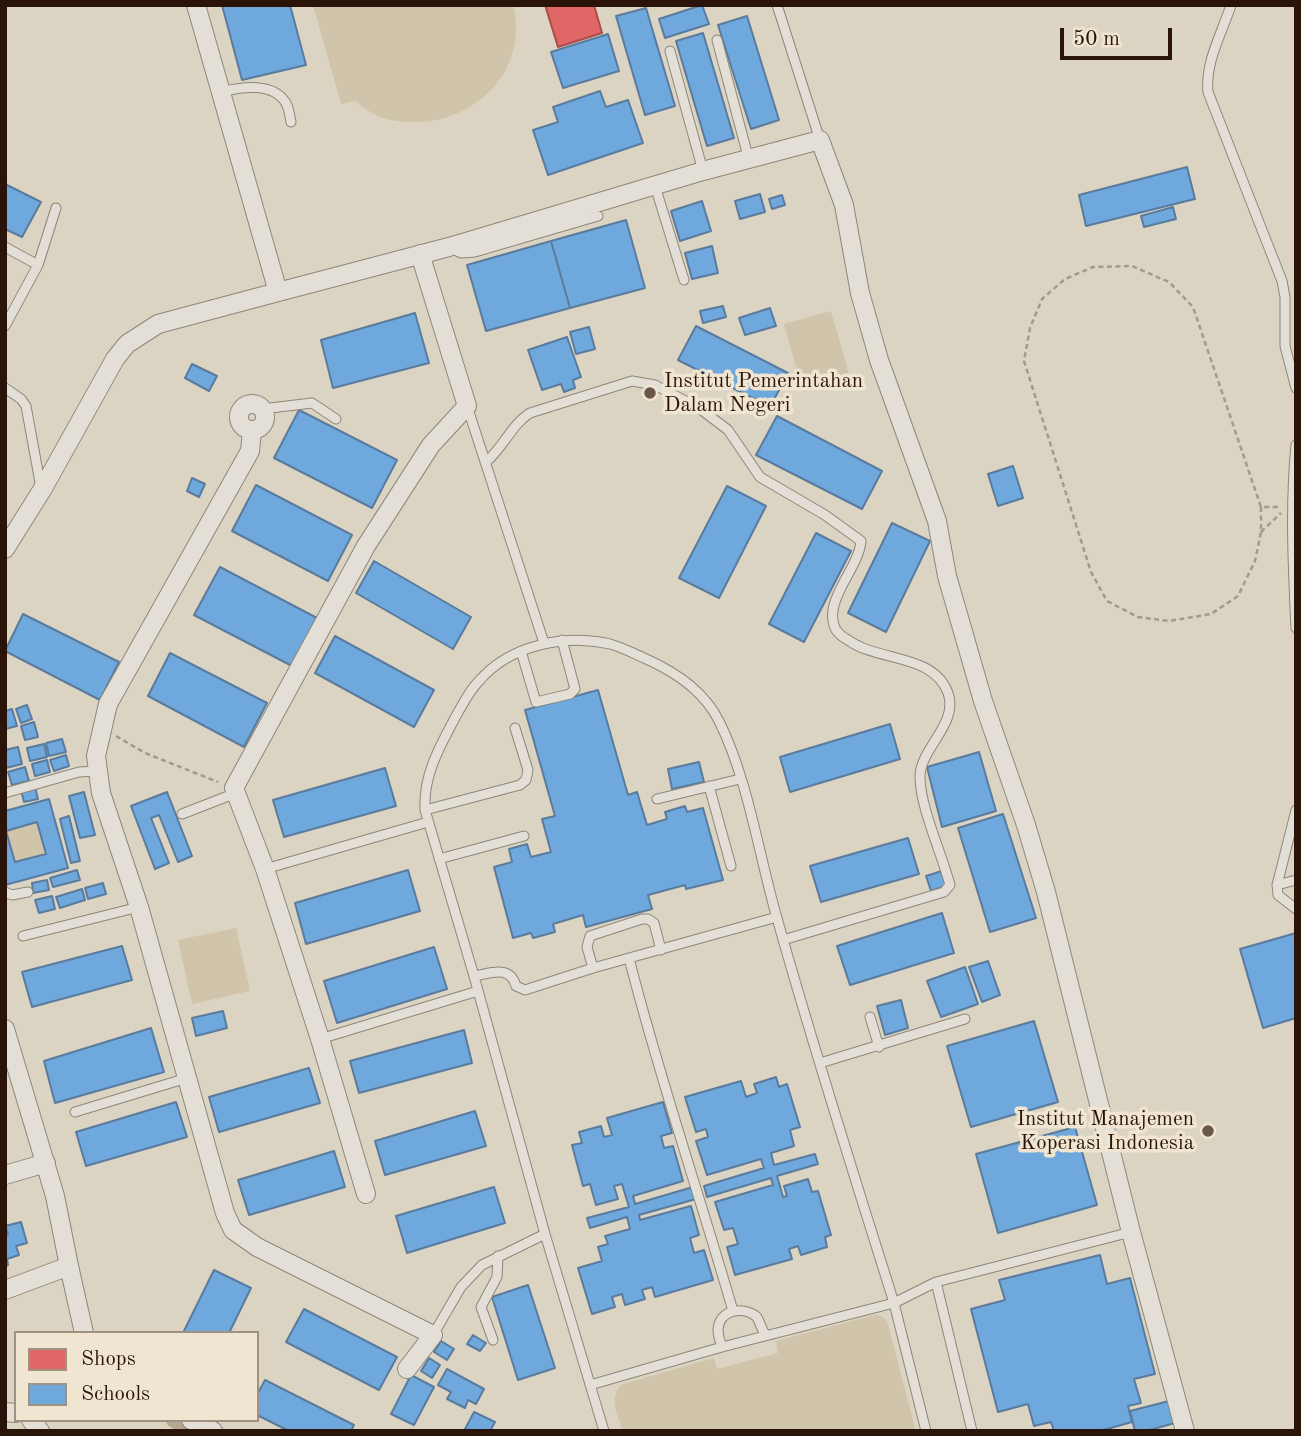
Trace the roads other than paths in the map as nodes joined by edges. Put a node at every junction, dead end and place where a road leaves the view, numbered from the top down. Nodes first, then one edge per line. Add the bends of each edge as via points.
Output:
1 (196, 5) edge
2 (777, 5) edge
3 (1231, 5) edge
4 (717, 40) dead end
5 (670, 51) dead end
6 (220, 92) junction
7 (291, 122) dead end
8 (820, 140) junction
9 (749, 160) junction
10 (703, 171) junction
11 (655, 186) junction
12 (56, 208) dead end
13 (598, 216) dead end
14 (5, 247) edge
15 (449, 247) junction
16 (420, 254) junction
17 (38, 265) junction
18 (684, 281) dead end
19 (278, 292) junction
20 (5, 326) edge
21 (5, 388) edge
22 (1296, 388) edge
23 (467, 406) junction
24 (262, 409) joint
25 (336, 419) dead end
26 (1296, 445) edge
27 (486, 462) junction
28 (42, 490) junction
29 (5, 549) edge
30 (1296, 628) edge
31 (562, 640) junction
32 (544, 643) junction
33 (521, 651) junction
34 (515, 728) dead end
35 (97, 771) junction
36 (740, 779) junction
37 (709, 786) junction
38 (235, 791) junction
39 (5, 793) edge
40 (657, 799) dead end
41 (425, 810) junction
42 (1296, 810) edge
43 (182, 814) dead end
44 (428, 822) junction
45 (524, 836) dead end
46 (439, 859) junction
47 (731, 866) dead end
48 (265, 869) junction
49 (1296, 880) edge
50 (1277, 885) junction
51 (5, 892) edge
52 (28, 892) dead end
53 (139, 906) junction
54 (1296, 909) edge
55 (776, 918) junction
56 (23, 936) dead end
57 (783, 940) junction
58 (661, 950) junction
59 (629, 958) junction
60 (593, 968) junction
61 (474, 976) junction
62 (478, 992) junction
63 (870, 1017) dead end
64 (965, 1019) dead end
65 (5, 1029) edge
66 (320, 1039) junction
67 (879, 1047) junction
68 (820, 1063) junction
69 (187, 1078) junction
70 (75, 1112) dead end
71 (47, 1163) junction
72 (5, 1175) edge
73 (366, 1194) dead end
74 (1131, 1232) junction
75 (545, 1234) junction
76 (498, 1256) junction
77 (69, 1266) junction
78 (936, 1282) junction
79 (5, 1290) edge
80 (894, 1303) junction
81 (733, 1311) junction
82 (84, 1331) edge
83 (433, 1335) junction
84 (765, 1335) junction
85 (493, 1340) dead end
86 (722, 1347) junction
87 (407, 1369) dead end
88 (590, 1385) junction
89 (195, 1422) edge
90 (213, 1431) edge
91 (604, 1431) edge
92 (926, 1431) edge
93 (972, 1431) edge
94 (1185, 1431) edge

1 - 6 street
2 - 8 lane
3 - 22 lane via 1209,68 1208,92 1282,281 1285,346
4 - 9 lane
5 - 10 lane
6 - 7 lane via 240,87 269,90 287,105
6 - 19 street
8 - 9 street
8 - 74 street via 844,205 875,346 937,521 947,576 983,701 1046,892
9 - 10 street
10 - 11 street
11 - 15 street
11 - 18 lane
12 - 17 lane
13 - 15 lane via 475,252 461,253
14 - 17 lane
15 - 16 street
16 - 19 street
16 - 23 street
17 - 20 lane
19 - 28 street via 158,324 127,344 114,359
21 - 28 lane via 26,406
23 - 27 lane
23 - 38 street via 431,445 366,546
24 - 25 lane via 312,402
24 - 35 street via 262,426 252,431 250,451 108,704 96,755
26 - 30 lane via 1292,512
27 - 32 lane
27 - 57 lane via 530,413 632,381 645,382 699,408 728,429 760,477 861,541 837,595 833,618 837,632 855,646 930,670 948,693 950,708 920,778 950,884 944,892
28 - 29 street
31 - 32 lane
31 - 33 lane via 575,690 570,694 536,702
31 - 36 lane via 611,644 666,667 696,690 718,719
32 - 33 lane
33 - 41 lane via 489,669 473,687 428,774
34 - 41 lane via 528,770 526,780
35 - 39 lane
35 - 53 street
36 - 37 lane
36 - 55 lane
37 - 40 lane
37 - 47 lane
38 - 43 lane
38 - 48 street
41 - 44 lane
42 - 50 lane
44 - 46 lane
44 - 48 lane
45 - 46 lane
46 - 61 lane
48 - 66 street
49 - 50 lane
50 - 54 lane via 1278,895
51 - 52 lane
53 - 56 lane
53 - 69 street
55 - 57 lane
55 - 58 lane
57 - 68 lane
58 - 59 lane
58 - 60 lane via 654,923 642,919 590,936 587,947
59 - 60 lane
59 - 81 lane
60 - 61 lane via 525,990 516,986 508,972
61 - 62 lane
62 - 66 lane
62 - 75 lane
63 - 67 lane
64 - 67 lane
65 - 71 street
66 - 73 street
67 - 68 lane
68 - 80 lane
69 - 70 lane
69 - 83 street via 233,1230 257,1247
71 - 72 street
71 - 77 street
74 - 78 lane
74 - 94 street
75 - 76 lane
75 - 88 lane
76 - 83 lane via 461,1287
76 - 85 lane via 498,1277 481,1307
77 - 79 street
77 - 82 street
78 - 80 lane
78 - 93 lane
80 - 84 lane
80 - 92 lane
81 - 84 lane via 757,1317
81 - 86 lane via 719,1325
83 - 87 street
84 - 86 lane
86 - 88 lane
88 - 91 lane
89 - 90 street

